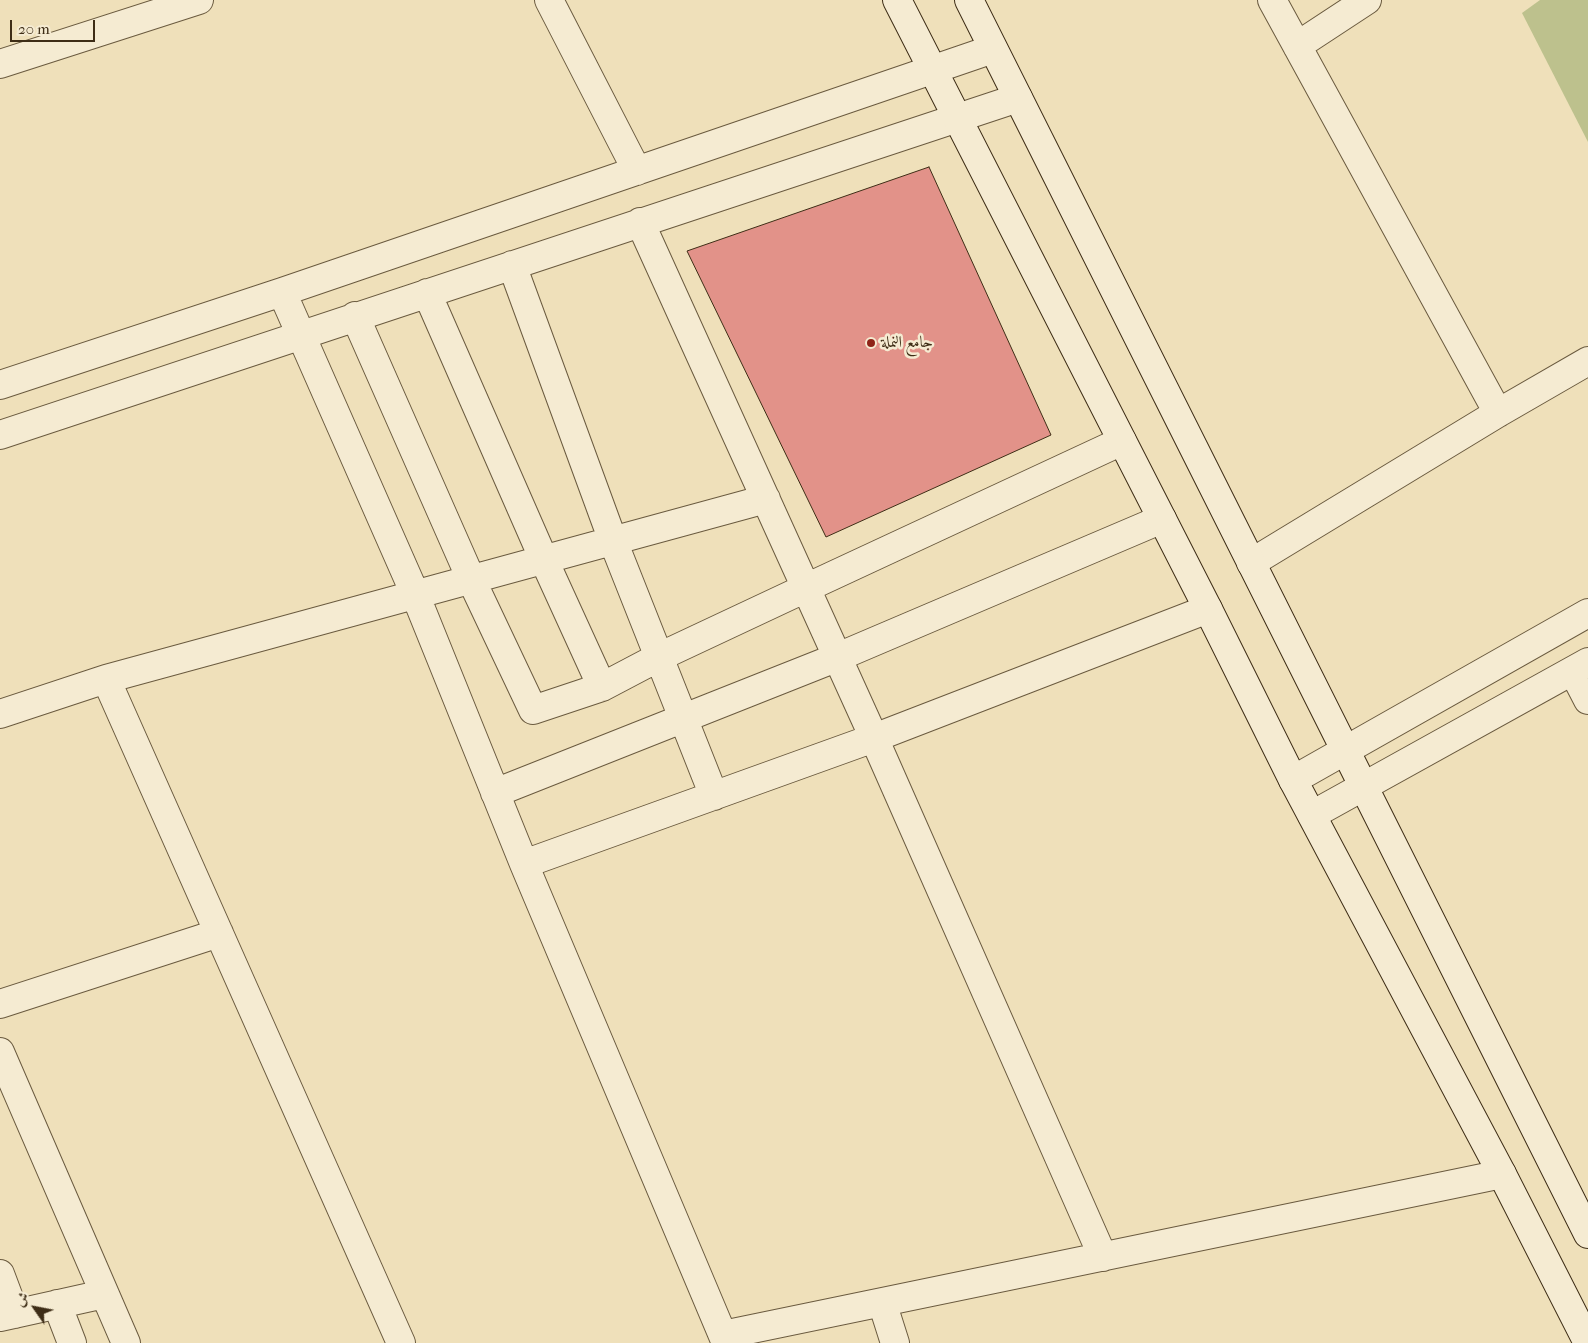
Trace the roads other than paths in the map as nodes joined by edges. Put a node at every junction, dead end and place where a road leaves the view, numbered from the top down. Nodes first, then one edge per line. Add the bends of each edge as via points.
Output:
1 (199, 0) edge
2 (549, 0) edge
3 (897, 0) edge
4 (969, 0) edge
5 (1272, 0) edge
6 (1367, 0) edge
7 (1298, 46) junction
8 (993, 49) junction
9 (0, 64) edge
10 (932, 70) junction
11 (1018, 98) junction
12 (957, 118) junction
13 (637, 171) junction
14 (640, 222) junction
15 (512, 265) junction
16 (282, 292) junction
17 (427, 293) junction
18 (355, 316) junction
19 (300, 334) junction
20 (1588, 361) edge
21 (0, 385) edge
22 (1498, 413) junction
23 (0, 435) edge
24 (1122, 441) junction
25 (766, 499) junction
26 (1162, 519) junction
27 (613, 541) junction
28 (544, 560) junction
29 (1251, 563) junction
30 (471, 579) junction
31 (806, 588) junction
32 (415, 594) junction
33 (1208, 608) junction
34 (1588, 613) edge
35 (838, 657) junction
36 (660, 658) junction
37 (1580, 666) edge
38 (106, 678) junction
39 (602, 687) junction
40 (1588, 700) edge
41 (0, 714) edge
42 (684, 719) junction
43 (874, 738) junction
44 (1345, 751) junction
45 (1293, 780) junction
46 (1364, 787) junction
47 (495, 793) junction
48 (714, 796) junction
49 (1312, 815) junction
50 (524, 864) junction
51 (219, 933) junction
52 (0, 1004) edge
53 (0, 1052) edge
54 (1502, 1174) junction
55 (1588, 1234) edge
56 (1103, 1257) junction
57 (0, 1274) edge
58 (104, 1294) junction
59 (882, 1302) junction
60 (57, 1304) junction
61 (8, 1315) edge
62 (724, 1339) edge
63 (72, 1343) edge
64 (126, 1343) edge
65 (401, 1343) edge
66 (895, 1343) edge
67 (1588, 1343) edge

1 - 9 street
2 - 13 street
3 - 10 street
4 - 8 street
5 - 7 street
6 - 7 street
7 - 22 street
8 - 10 street
8 - 11 street
10 - 12 street
10 - 13 street
11 - 12 street
11 - 29 street
12 - 14 street
12 - 24 street
13 - 16 street
14 - 15 street
14 - 25 street
15 - 17 street
15 - 27 street
16 - 19 street
16 - 21 street
17 - 18 street
17 - 28 street
18 - 19 street
18 - 30 street
19 - 23 street
19 - 32 street
20 - 22 street
22 - 29 street
24 - 26 street
24 - 31 street
25 - 27 street
25 - 31 street
26 - 33 street
26 - 35 street
27 - 28 street
27 - 36 street
28 - 30 street
28 - 39 street
29 - 44 street
30 - 32 street
30 - 39 street via 532,710
31 - 35 street
31 - 36 street
32 - 38 street
32 - 47 street
33 - 43 street
33 - 45 street
34 - 44 street
35 - 42 street
35 - 43 street
36 - 39 street
36 - 42 street
37 - 40 street
37 - 46 street
38 - 41 street
38 - 51 street
42 - 47 street
42 - 48 street
43 - 48 street
43 - 56 street
44 - 45 street
44 - 46 street
45 - 49 street
46 - 49 street
46 - 55 street
47 - 50 street
48 - 50 street
49 - 54 street
50 - 62 street
51 - 52 street
51 - 65 street
53 - 58 street
54 - 56 street
54 - 67 street
56 - 59 street
57 - 61 street
58 - 60 street
58 - 64 street
59 - 62 street
59 - 66 street
60 - 61 street
60 - 63 street

